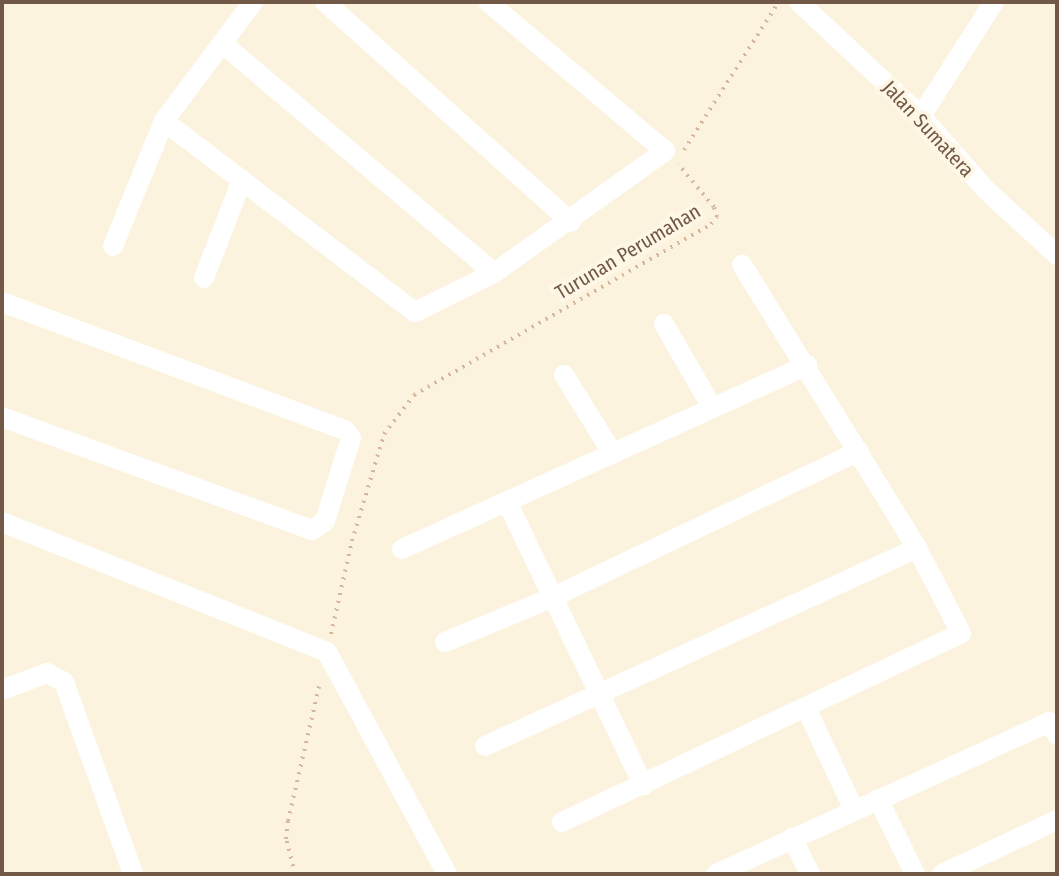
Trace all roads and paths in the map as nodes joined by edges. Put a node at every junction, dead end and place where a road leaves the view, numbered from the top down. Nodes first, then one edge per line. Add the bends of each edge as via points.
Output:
1 (253, 2) edge
2 (325, 2) edge
3 (488, 2) edge
4 (779, 2) edge
5 (799, 2) edge
6 (994, 2) edge
7 (222, 43) junction
8 (921, 116) junction
9 (164, 121) junction
10 (242, 180) junction
11 (571, 222) junction
12 (113, 246) dead end
13 (1057, 255) edge
14 (742, 265) dead end
15 (494, 273) junction
16 (204, 278) dead end
17 (2, 302) edge
18 (664, 324) dead end
19 (807, 365) junction
20 (564, 375) dead end
21 (712, 407) junction
22 (2, 417) edge
23 (859, 451) junction
24 (613, 454) junction
25 (508, 504) junction
26 (2, 522) edge
27 (917, 548) junction
28 (402, 549) dead end
29 (551, 598) junction
30 (445, 642) dead end
31 (327, 652) junction
32 (2, 690) edge
33 (595, 695) junction
34 (807, 710) junction
35 (1057, 735) edge
36 (485, 746) dead end
37 (643, 785) junction
38 (878, 799) junction
39 (854, 810) junction
40 (1057, 820) edge
41 (562, 822) dead end
42 (792, 838) junction
43 (133, 874) edge
44 (295, 874) edge
45 (447, 874) edge
46 (716, 874) edge
47 (810, 874) edge
48 (915, 874) edge
49 (942, 874) edge

1 - 7 street
2 - 11 street
3 - 11 street via 665,151
4 - 31 path, Turunan Perumahan via 676,162 714,207 717,217 711,224 414,395 384,434
5 - 8 street, Jalan Sumatera
6 - 8 street
7 - 9 street
7 - 15 street
8 - 13 street, Jalan Sumatera via 986,190
9 - 10 street
9 - 12 street
10 - 15 street via 415,312
10 - 16 street
11 - 15 street
14 - 19 street
17 - 22 street via 345,430 351,438 325,521 312,530
18 - 21 street
19 - 21 street
19 - 23 street
20 - 24 street
21 - 24 street
23 - 27 street
23 - 29 street
24 - 25 street
25 - 28 street
25 - 29 street
26 - 31 street
27 - 33 street
27 - 34 street via 961,633
29 - 30 street
29 - 33 street
31 - 44 path via 288,821 286,839
31 - 45 street
32 - 43 street via 47,673 64,682
33 - 36 street
33 - 37 street
34 - 37 street
34 - 39 street
35 - 38 street via 1049,722
37 - 41 street
38 - 39 street
38 - 48 street
39 - 42 street
40 - 49 street
42 - 46 street
42 - 47 street

